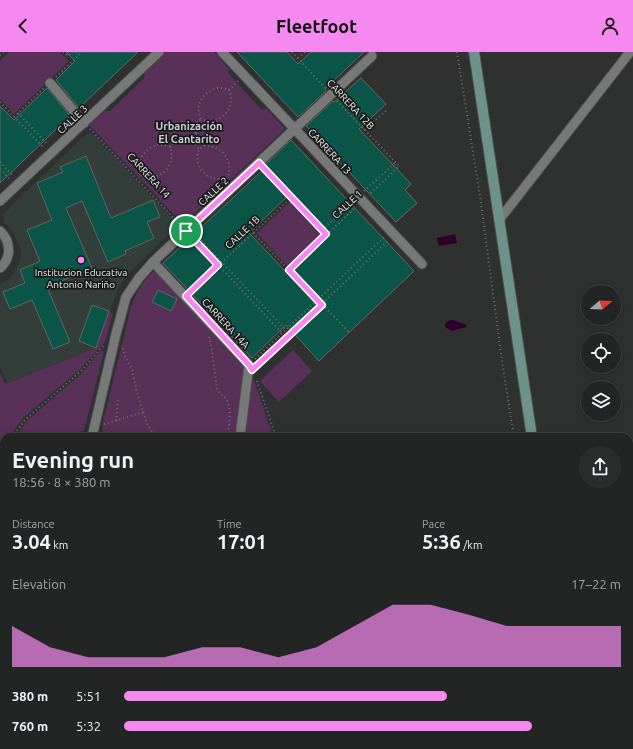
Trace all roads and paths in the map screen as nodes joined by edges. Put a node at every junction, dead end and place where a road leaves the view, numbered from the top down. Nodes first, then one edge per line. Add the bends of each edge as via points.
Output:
1 (4, 52) edge
2 (63, 52) edge
3 (72, 52) edge
4 (159, 52) edge
5 (222, 52) edge
6 (292, 52) edge
7 (305, 52) edge
8 (457, 52) edge
9 (474, 52) edge
10 (630, 52) edge
11 (0, 55) edge
12 (372, 56) dead end
13 (298, 58) junction
14 (50, 83) dead end
15 (331, 94) junction
16 (0, 102) edge
17 (388, 109) dead end
18 (18, 113) dead end
19 (200, 119) junction
20 (84, 123) junction
21 (193, 125) junction
22 (294, 129) junction
23 (364, 130) junction
24 (177, 140) junction
25 (193, 141) junction
26 (170, 147) junction
27 (199, 149) junction
28 (52, 153) junction
29 (0, 162) edge
30 (259, 163) junction
31 (399, 166) joint
32 (0, 169) edge
33 (141, 175) junction
34 (137, 178) junction
35 (18, 185) junction
36 (292, 197) junction
37 (0, 201) edge
38 (363, 201) junction
39 (499, 220) junction
40 (188, 229) junction
41 (0, 231) edge
42 (253, 233) junction
43 (392, 233) junction
44 (326, 234) junction
45 (153, 262) junction
46 (222, 262) junction
47 (422, 264) dead end
48 (218, 265) junction
49 (0, 268) edge
50 (289, 270) junction
51 (186, 296) junction
52 (317, 300) junction
53 (322, 305) junction
54 (208, 320) junction
55 (286, 330) junction
56 (349, 332) dead end
57 (282, 333) junction
58 (116, 334) junction
59 (113, 345) junction
60 (251, 368) junction
61 (118, 400) dead end
62 (144, 412) junction
63 (116, 421) junction
64 (92, 432) edge
65 (15, 433) edge
66 (84, 433) edge
67 (153, 433) edge
68 (228, 433) edge
69 (241, 433) edge
70 (275, 433) edge
71 (513, 433) edge
72 (531, 433) edge

1 - 11 path
2 - 3 path via 68,56
4 - 20 street, CALLE 3
5 - 22 street, CARRERA 13
6 - 13 path, CARRERA 12B
7 - 13 path
8 - 71 path
9 - 39 main road
10 - 39 street
12 - 15 street, CALLE 2
13 - 15 path, CARRERA 12B
14 - 20 street
15 - 22 street, CALLE 2
15 - 23 path, CARRERA 12B
16 - 28 path
17 - 23 path
18 - 28 path
19 - 19 path via 213,121 229,109 232,103 229,90 211,90 200,100
19 - 21 path
20 - 28 street, CALLE 3
20 - 34 path, CARRERA 14
21 - 24 path via 185,121 177,124 174,132
21 - 25 path via 196,132
22 - 30 street, CALLE 2
22 - 38 street, CARRERA 13
23 - 31 path, CARRERA 12B
24 - 25 path via 184,144
24 - 26 path
25 - 27 path
26 - 33 path via 170,166 153,178
26 - 33 path via 151,147 138,163
27 - 27 path via 196,155 199,167 209,177 215,180 228,177 230,164 217,148 204,146
28 - 35 street, CALLE 3
29 - 35 path
30 - 36 path
30 - 40 street, CALLE 2
31 - 38 path, CALLE 1
32 - 35 path
33 - 34 path
34 - 40 path, CARRERA 14
35 - 37 street, CALLE 3
36 - 42 path, CALLE 1B
36 - 44 path
38 - 43 street, CARRERA 13
38 - 44 path, CALLE 1
39 - 72 main road
40 - 45 street, CALLE 2
40 - 46 path, CARRERA 14
40 - 48 path, CARRERA 14
41 - 49 street via 7,239 9,249 7,258
42 - 46 path, CALLE 1B
42 - 50 path
43 - 47 street, CARRERA 13
43 - 52 path
43 - 53 path
44 - 50 path, CALLE 1
45 - 51 street, CARRERA 14A
45 - 58 street, CALLE 2 via 138,278 126,297
46 - 48 path, CALLE 1B
46 - 55 path, CARRERA 14
48 - 51 path, CALLE 1B
48 - 57 path, CARRERA 14
50 - 52 path
51 - 54 street, CARRERA 14A
52 - 53 path
52 - 55 path
53 - 56 path
53 - 60 path
54 - 60 street, CARRERA 14A
54 - 68 path via 205,326 211,344 217,390 229,405 230,427
55 - 57 path
57 - 60 path
58 - 59 street, CALLE 2
58 - 62 path via 132,369
59 - 64 street, CALLE 2
59 - 65 path via 102,347 80,371 26,419
60 - 69 street
60 - 70 path
61 - 63 path
62 - 63 path
62 - 67 path
63 - 64 path via 100,425
64 - 66 path via 86,429

